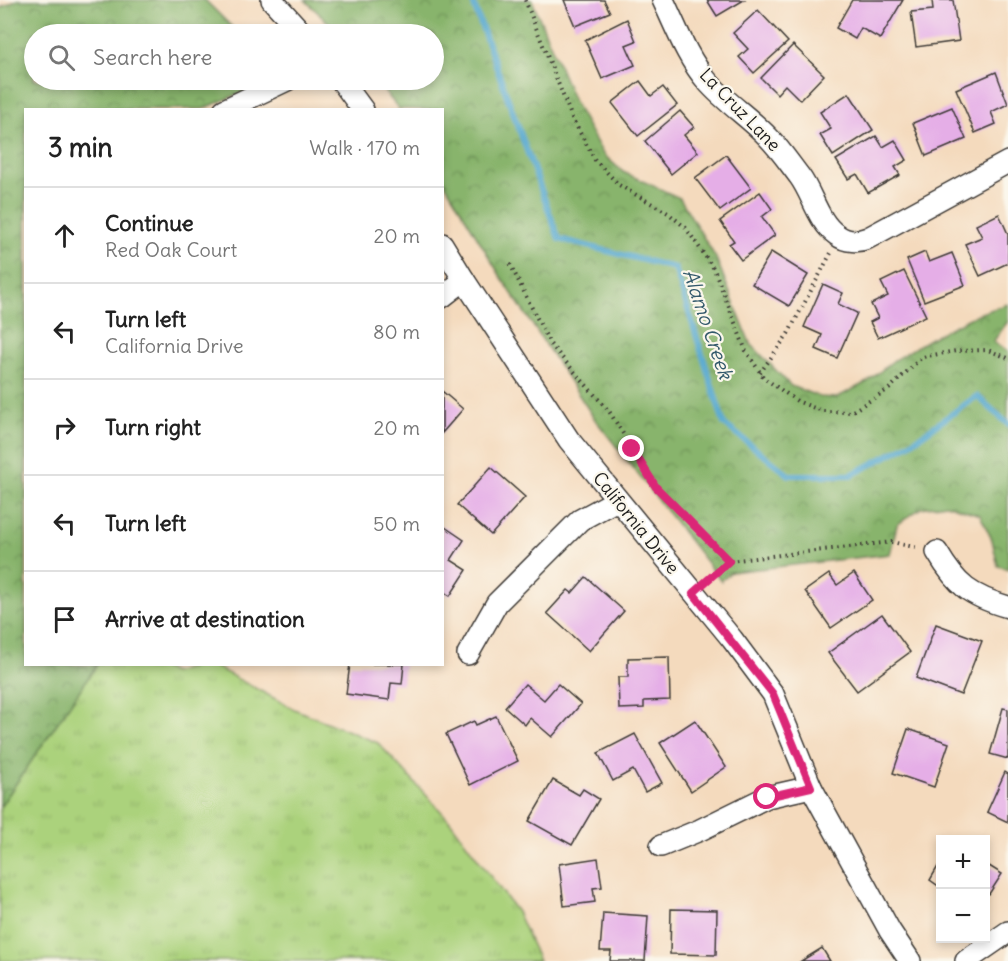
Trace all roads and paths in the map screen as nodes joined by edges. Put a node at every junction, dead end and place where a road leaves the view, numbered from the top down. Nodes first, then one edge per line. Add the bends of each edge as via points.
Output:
1 (272, 0) edge
2 (525, 0) edge
3 (663, 0) edge
4 (294, 24) edge
5 (266, 90) edge
6 (348, 90) edge
7 (228, 108) edge
8 (362, 108) edge
9 (1008, 162) edge
10 (838, 236) junction
11 (444, 247) edge
12 (510, 264) dead end
13 (464, 280) junction
14 (444, 295) edge
15 (1008, 358) edge
16 (760, 374) junction
17 (617, 500) junction
18 (937, 552) joint
19 (729, 561) junction
20 (693, 593) junction
21 (1008, 607) edge
22 (468, 654) dead end
23 (811, 787) junction
24 (661, 846) dead end
25 (1008, 932) edge
26 (910, 961) edge
27 (966, 961) edge

1 - 4 street
2 - 16 path via 572,118 595,160 619,185 686,228 714,269 746,351
3 - 10 street, La Cruz Lane via 706,80 768,137 802,179
5 - 7 street
6 - 8 street
9 - 10 street via 868,238 853,241
10 - 16 path via 788,334
11 - 13 street, California Drive
12 - 19 path via 550,344 609,411 656,487
13 - 14 street
13 - 17 street, California Drive via 568,440
15 - 16 path via 988,350 922,357 888,389 851,412 822,411 797,401
17 - 20 street, California Drive
17 - 22 street via 580,520 497,603
18 - 19 path via 892,542
18 - 21 street via 951,576 971,593
19 - 20 path
20 - 23 street, California Drive via 773,694
23 - 24 street via 767,797
23 - 26 street, California Drive
25 - 27 street

